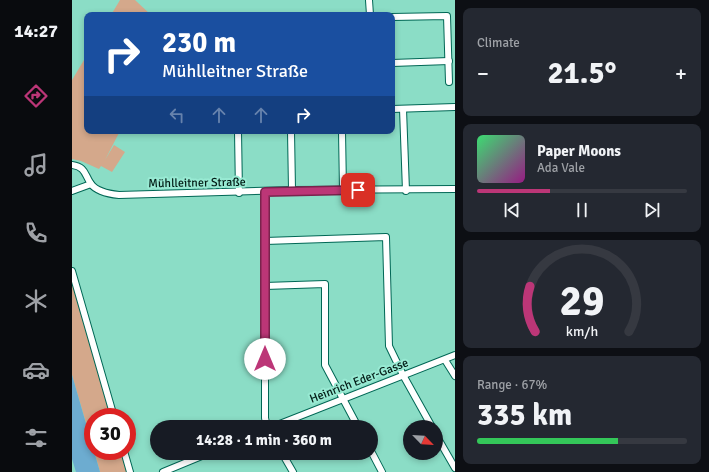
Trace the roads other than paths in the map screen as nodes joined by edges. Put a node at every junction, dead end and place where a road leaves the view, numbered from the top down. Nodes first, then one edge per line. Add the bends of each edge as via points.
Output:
1 (369, 0) edge
2 (370, 12) edge
3 (395, 17) edge
4 (448, 45) junction
5 (455, 45) edge
6 (449, 61) junction
7 (395, 63) edge
8 (449, 82) dead end
9 (455, 108) edge
10 (395, 109) edge
11 (403, 109) junction
12 (238, 134) edge
13 (291, 134) edge
14 (342, 134) edge
15 (72, 165) edge
16 (91, 184) junction
17 (72, 190) edge
18 (292, 190) junction
19 (343, 190) junction
20 (455, 190) edge
21 (406, 191) junction
22 (265, 192) junction
23 (239, 193) junction
24 (265, 241) junction
25 (73, 273) edge
26 (265, 286) junction
27 (455, 356) edge
28 (446, 360) junction
29 (403, 375) junction
30 (455, 376) edge
31 (343, 399) junction
32 (111, 408) edge
33 (265, 420) edge
34 (290, 420) edge
35 (354, 420) edge
36 (428, 420) edge
37 (443, 447) edge
38 (127, 460) edge
39 (192, 460) edge
40 (286, 460) edge
41 (376, 460) edge
42 (455, 468) edge
43 (130, 472) edge
44 (163, 472) edge
45 (293, 472) edge
46 (382, 472) edge

1 - 2 street
3 - 4 street via 447,16
4 - 5 street
4 - 6 street
6 - 7 street
6 - 8 street
9 - 11 street
10 - 11 street
11 - 21 street
12 - 23 street
13 - 18 street
14 - 19 street
15 - 16 street, Mühlleitner Straße via 86,172
16 - 17 street
16 - 23 street, Mühlleitner Straße via 103,193 119,196
18 - 19 street, Mühlleitner Straße
18 - 22 street, Mühlleitner Straße
19 - 21 street, Mühlleitner Straße
20 - 21 street, Mühlleitner Straße
22 - 23 street, Mühlleitner Straße
22 - 24 street
24 - 26 street
24 - 29 street via 386,237 389,346
25 - 32 street
26 - 31 street via 325,284 325,365
26 - 33 street
27 - 28 street, Heinrich Eder-Gasse
28 - 29 street, Heinrich Eder-Gasse
28 - 30 street
29 - 31 street, Heinrich Eder-Gasse
29 - 36 street
31 - 34 street, Heinrich Eder-Gasse
31 - 35 street
37 - 42 street
38 - 43 street
39 - 44 street
40 - 45 street
41 - 46 street

